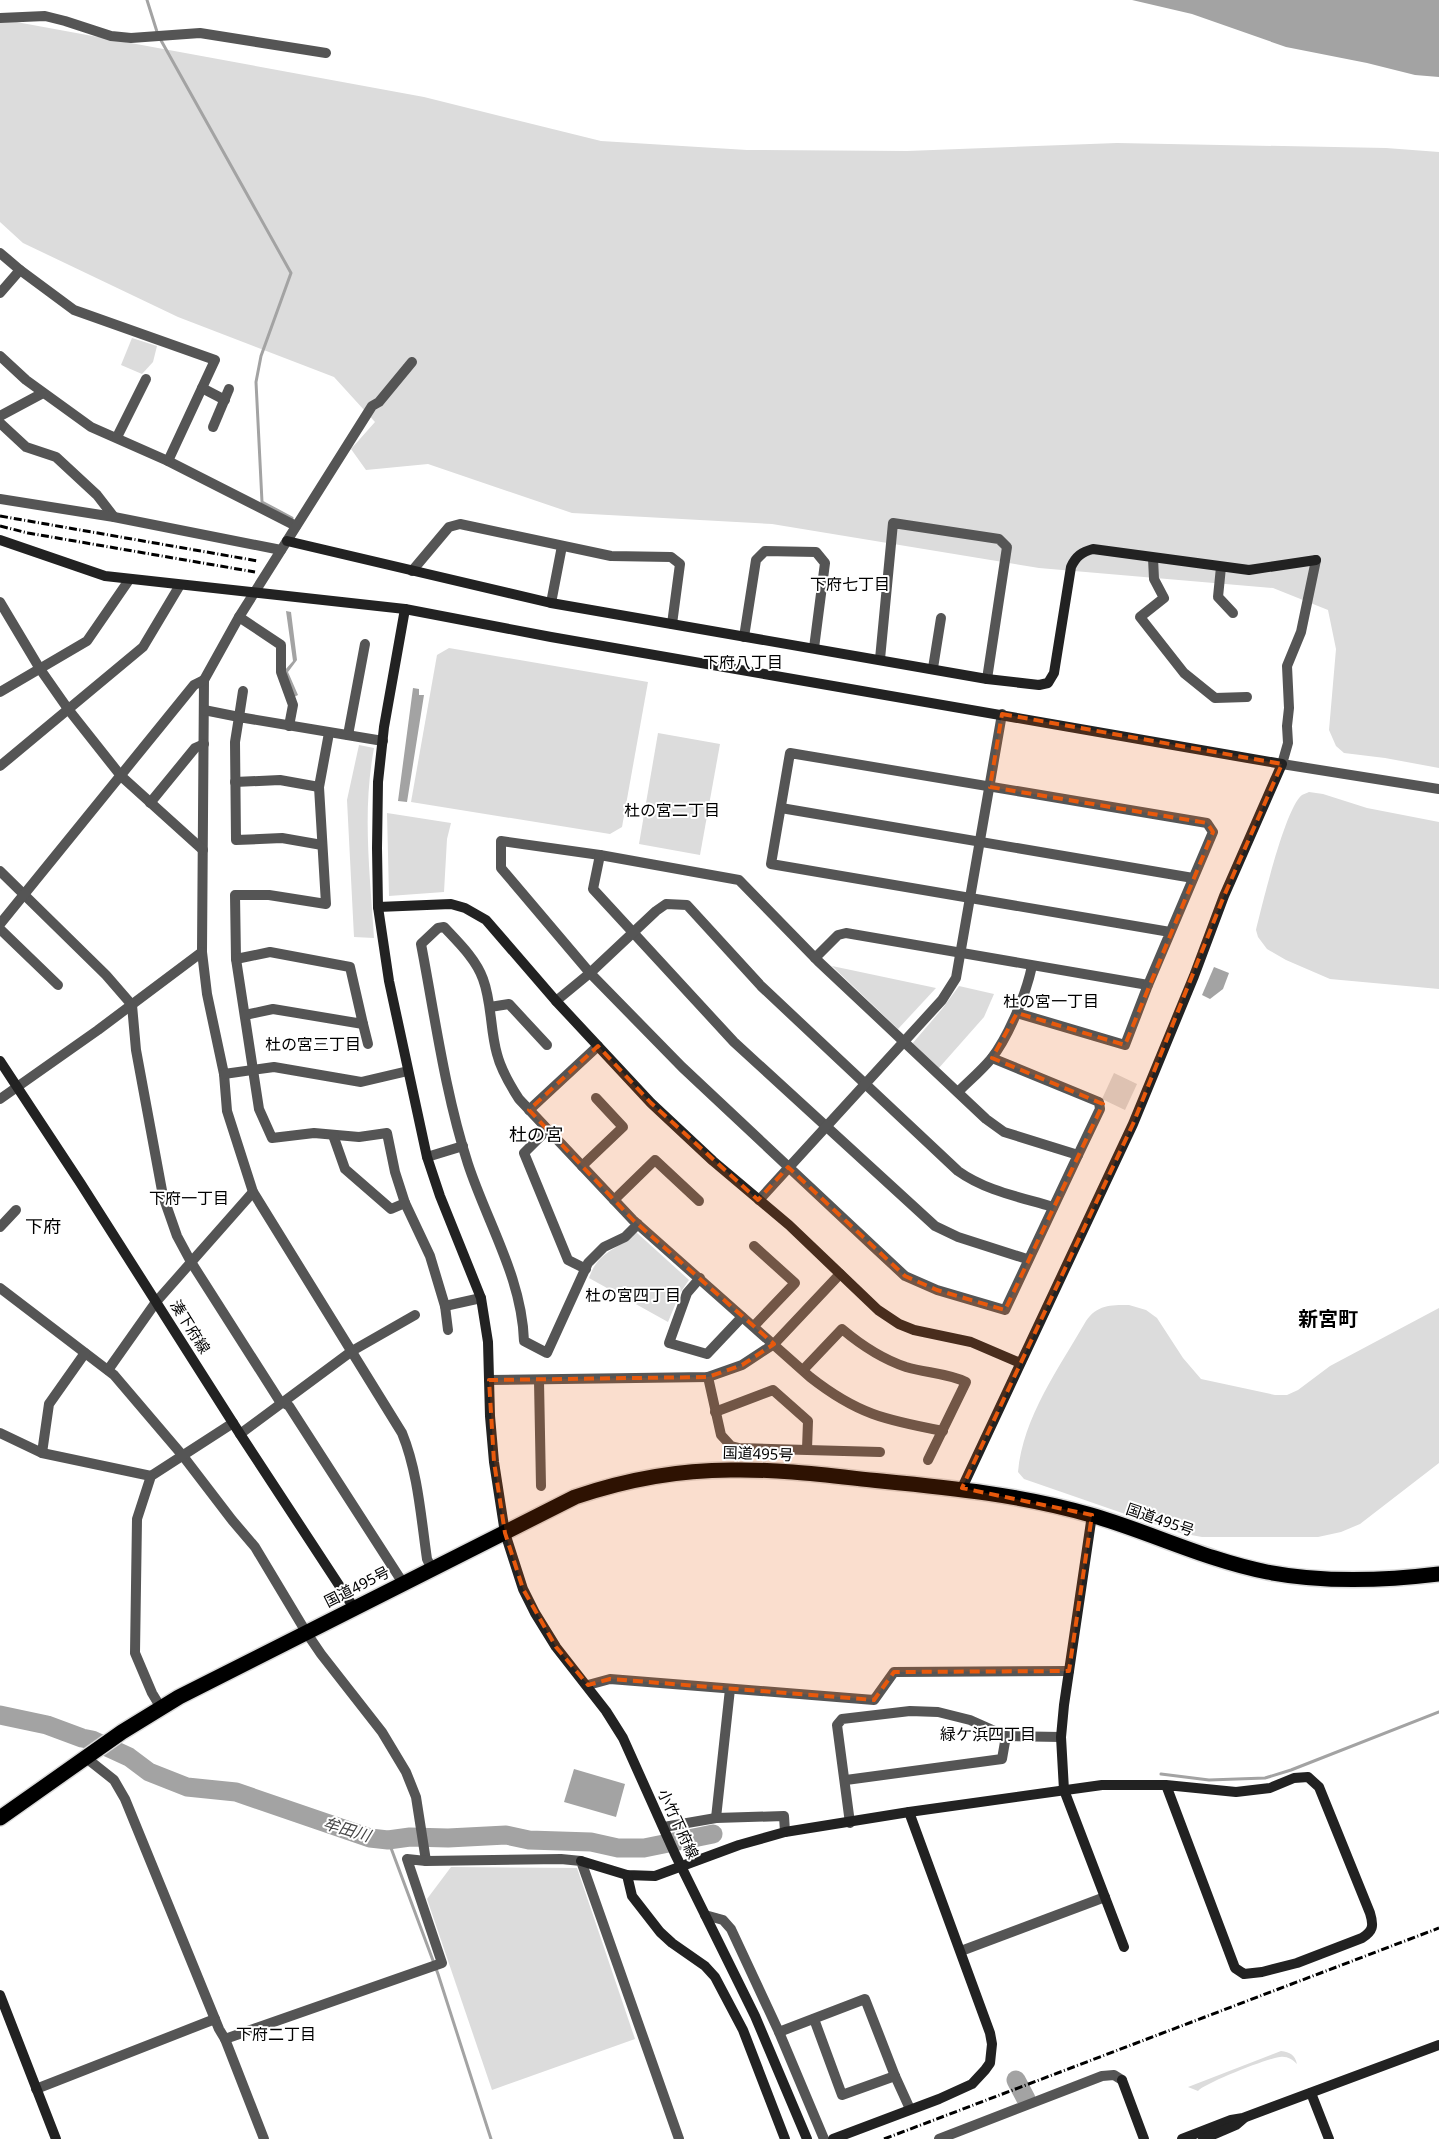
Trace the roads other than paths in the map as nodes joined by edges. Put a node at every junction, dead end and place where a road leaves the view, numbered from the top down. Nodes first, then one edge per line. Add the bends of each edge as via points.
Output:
1 (0, 18) edge
2 (326, 53) dead end
3 (0, 253) edge
4 (20, 270) junction
5 (0, 293) edge
6 (0, 356) edge
7 (412, 362) dead end
8 (146, 379) dead end
9 (202, 388) junction
10 (229, 389) dead end
11 (44, 393) junction
12 (224, 400) junction
13 (0, 416) edge
14 (0, 423) edge
15 (213, 427) dead end
16 (117, 437) junction
17 (168, 461) junction
18 (0, 498) edge
19 (114, 517) junction
20 (296, 526) junction
21 (0, 542) edge
22 (284, 546) junction
23 (562, 546) junction
24 (1153, 558) junction
25 (1221, 566) junction
26 (412, 571) junction
27 (129, 580) junction
28 (180, 585) junction
29 (254, 593) junction
30 (0, 602) edge
31 (551, 603) junction
32 (405, 610) junction
33 (1233, 613) dead end
34 (239, 617) junction
35 (941, 618) dead end
36 (672, 624) junction
37 (744, 637) junction
38 (365, 644) dead end
39 (814, 648) junction
40 (880, 659) junction
41 (40, 668) junction
42 (933, 668) junction
43 (987, 678) junction
44 (204, 680) junction
45 (243, 691) dead end
46 (0, 692) edge
47 (1247, 697) dead end
48 (68, 710) junction
49 (204, 710) junction
50 (1002, 714) junction
51 (239, 717) junction
52 (289, 726) junction
53 (328, 733) junction
54 (348, 735) junction
55 (383, 741) junction
56 (204, 744) junction
57 (1282, 764) junction
58 (0, 766) edge
59 (121, 776) junction
60 (235, 782) junction
61 (319, 787) junction
62 (990, 787) junction
63 (1439, 789) edge
64 (150, 803) junction
65 (781, 808) junction
66 (980, 842) junction
67 (322, 845) junction
68 (202, 850) junction
69 (600, 855) junction
70 (0, 871) edge
71 (1193, 878) junction
72 (24, 894) junction
73 (971, 898) junction
74 (378, 907) junction
75 (0, 924) edge
76 (0, 929) edge
77 (633, 932) junction
78 (1170, 932) junction
79 (202, 952) junction
80 (962, 953) junction
81 (815, 958) junction
82 (236, 959) junction
83 (1032, 966) junction
84 (590, 973) junction
85 (58, 985) dead end
86 (1148, 985) junction
87 (556, 1001) junction
88 (132, 1005) junction
89 (490, 1007) junction
90 (245, 1014) junction
91 (1016, 1014) junction
92 (363, 1024) junction
93 (904, 1042) junction
94 (368, 1044) dead end
95 (547, 1045) dead end
96 (598, 1046) junction
97 (992, 1058) junction
98 (0, 1061) edge
99 (254, 1070) junction
100 (408, 1071) junction
101 (224, 1074) junction
102 (865, 1084) junction
103 (16, 1086) junction
104 (958, 1092) junction
105 (596, 1098) dead end
106 (0, 1099) edge
107 (529, 1110) junction
108 (827, 1126) junction
109 (547, 1130) junction
110 (333, 1134) junction
111 (463, 1146) junction
112 (1078, 1155) junction
113 (427, 1156) junction
114 (582, 1166) junction
115 (788, 1168) junction
116 (253, 1192) junction
117 (614, 1200) junction
118 (758, 1200) junction
119 (699, 1201) dead end
120 (405, 1203) junction
121 (1053, 1207) junction
122 (16, 1210) dead end
123 (638, 1224) junction
124 (0, 1226) edge
125 (754, 1246) dead end
126 (1027, 1259) junction
127 (191, 1262) junction
128 (586, 1269) junction
129 (840, 1274) junction
130 (700, 1278) junction
131 (0, 1288) edge
132 (481, 1298) junction
133 (156, 1302) junction
134 (445, 1306) junction
135 (415, 1314) dead end
136 (742, 1317) junction
137 (754, 1326) junction
138 (448, 1330) dead end
139 (774, 1344) junction
140 (352, 1351) junction
141 (85, 1353) junction
142 (1020, 1363) junction
143 (108, 1370) junction
144 (803, 1370) junction
145 (708, 1377) junction
146 (489, 1380) junction
147 (539, 1380) junction
148 (282, 1402) junction
149 (715, 1412) junction
150 (233, 1423) junction
151 (943, 1430) junction
152 (0, 1433) edge
153 (240, 1434) junction
154 (807, 1449) junction
155 (880, 1452) dead end
156 (42, 1453) junction
157 (183, 1456) junction
158 (928, 1460) dead end
159 (151, 1476) junction
160 (541, 1486) dead end
161 (962, 1488) junction
162 (1092, 1515) junction
163 (505, 1533) junction
164 (432, 1569) junction
165 (1439, 1574) edge
166 (403, 1583) junction
167 (354, 1608) junction
168 (306, 1632) junction
169 (1069, 1671) junction
170 (588, 1685) junction
171 (730, 1690) junction
172 (161, 1708) junction
173 (1006, 1736) junction
174 (1062, 1737) junction
175 (87, 1756) junction
176 (846, 1780) junction
177 (1166, 1785) junction
178 (1064, 1790) junction
179 (909, 1812) junction
180 (0, 1818) edge
181 (716, 1818) junction
182 (850, 1823) junction
183 (665, 1830) junction
184 (785, 1832) junction
185 (426, 1857) junction
186 (581, 1861) junction
187 (681, 1867) junction
188 (628, 1875) junction
189 (1106, 1897) junction
190 (706, 1915) junction
191 (1124, 1947) dead end
192 (962, 1951) junction
193 (0, 1995) edge
194 (215, 2019) junction
195 (814, 2020) junction
196 (780, 2032) junction
197 (225, 2039) junction
198 (1439, 2045) edge
199 (895, 2076) junction
200 (36, 2089) junction
201 (1311, 2093) junction
202 (910, 2109) junction
203 (1243, 2118) junction
204 (56, 2139) edge
205 (264, 2139) edge
206 (678, 2139) edge
207 (785, 2139) edge
208 (807, 2139) edge
209 (824, 2139) edge
210 (834, 2139) edge
211 (939, 2139) edge
212 (1144, 2139) edge
213 (1182, 2139) edge
214 (1203, 2139) edge
215 (1329, 2139) edge

1 - 2 street via 45,16 111,36 131,38 200,33
3 - 4 street
4 - 5 street
4 - 9 street via 74,310 215,360
6 - 11 street
7 - 20 street via 372,406
8 - 16 street
9 - 12 street
9 - 17 street
10 - 12 street
11 - 13 street
11 - 16 street via 91,427
12 - 15 street
14 - 19 street via 26,447 56,457
16 - 17 street
17 - 20 street
18 - 19 street
19 - 22 street
20 - 22 street
21 - 27 street via 105,576
22 - 26 street
22 - 29 street
23 - 26 street via 460,524 449,527
23 - 31 street
23 - 36 street via 611,556 671,557 680,564
24 - 25 street
24 - 43 street via 1093,549 1075,558 1054,673 1048,683 1039,685
24 - 47 street via 1154,579 1164,598 1140,617 1184,673 1215,698
25 - 33 street via 1218,597
25 - 57 street via 1249,570 1316,560 1301,632 1286,666 1288,743
26 - 31 street
27 - 28 street
27 - 41 street via 88,640
28 - 29 street
28 - 48 street via 143,647
29 - 32 street
29 - 34 street
30 - 41 street
31 - 36 street
32 - 50 street
32 - 55 street, 小竹下府線
34 - 44 street
34 - 52 street via 281,645 281,672 293,705
35 - 42 street
36 - 37 street
37 - 39 street
37 - 39 street via 756,560 764,551 816,552 825,563
38 - 54 street
39 - 40 street
40 - 42 street
40 - 43 street via 892,523 999,539 1007,547
41 - 46 street
41 - 48 street
42 - 43 street
44 - 49 street
44 - 59 street via 194,685
45 - 51 street
48 - 58 street
48 - 59 street
49 - 51 street
49 - 56 street
50 - 57 street
50 - 62 street
51 - 52 street
51 - 60 street via 234,742
52 - 53 street
53 - 54 street
53 - 61 street
54 - 55 street
55 - 74 street, 小竹下府線 via 376,804
56 - 64 street via 195,748
56 - 68 street
57 - 63 street
57 - 142 street via 1224,896 1133,1124
59 - 64 street
59 - 72 street
60 - 61 street via 280,780
60 - 67 street via 236,840 282,838
61 - 67 street
62 - 65 street via 790,752
62 - 66 street
62 - 71 street via 1207,823 1213,832
64 - 68 street
65 - 66 street
65 - 73 street via 771,864
66 - 71 street
66 - 73 street
67 - 82 street via 326,904 269,895 235,895
68 - 79 street
69 - 77 street via 593,889
69 - 81 street via 739,880
69 - 84 street via 501,842 501,868
70 - 72 street
71 - 78 street
72 - 75 street
72 - 88 street
73 - 78 street
73 - 80 street
74 - 87 street via 451,904 474,913 496,930
74 - 100 street, 小竹下府線
76 - 85 street
77 - 84 street
77 - 102 street via 666,904 686,905 761,986
77 - 108 street via 734,1042
78 - 86 street
79 - 88 street
79 - 101 street via 207,994
80 - 81 street via 846,933 838,935
80 - 83 street
80 - 93 street via 956,978 942,1000
81 - 93 street
82 - 90 street
82 - 92 street via 270,952 350,966
83 - 86 street
83 - 91 street
84 - 87 street
84 - 115 street
86 - 91 street via 1125,1045
87 - 96 street
88 - 103 street
88 - 127 street via 136,1050 163,1196 177,1236
89 - 95 street via 509,1004
89 - 107 street via 496,1054 508,1082
89 - 111 street via 476,964 444,927 438,928 421,944
90 - 92 street via 273,1009
90 - 99 street
91 - 97 street
92 - 94 street
93 - 102 street
93 - 104 street
96 - 107 street
96 - 118 street via 650,1103
97 - 104 street
97 - 112 street via 1099,1102 1100,1109
98 - 103 street, 湊下府線
99 - 100 street via 274,1067 361,1082
99 - 101 street
99 - 110 street via 259,1109 272,1138
100 - 113 street, 小竹下府線
101 - 116 street via 227,1111
102 - 108 street
102 - 121 street via 970,1179 990,1189
103 - 106 street
103 - 133 street, 湊下府線
104 - 112 street via 1004,1132
105 - 114 street via 624,1127
107 - 109 street
108 - 115 street
108 - 126 street via 935,1226 958,1237
109 - 114 street
109 - 128 street via 524,1153 568,1260
110 - 120 street via 345,1169 391,1209
110 - 120 street via 359,1137 387,1133
111 - 113 street
111 - 128 street via 512,1276 524,1341 547,1353
112 - 121 street
113 - 132 street, 小竹下府線
114 - 117 street
115 - 118 street
115 - 126 street via 905,1276 937,1290 1005,1310
116 - 127 street
116 - 140 street
117 - 119 street via 655,1160
117 - 123 street
118 - 129 street
120 - 134 street via 430,1256
121 - 126 street
122 - 124 street
123 - 128 street via 625,1237 604,1247
123 - 130 street
125 - 137 street via 794,1283
127 - 133 street
127 - 148 street
129 - 139 street
129 - 142 street via 878,1310 899,1324 985,1347
130 - 136 street
130 - 136 street via 686,1293 668,1343 707,1354
131 - 141 street
132 - 134 street
132 - 146 street, 小竹下府線 via 488,1342
133 - 143 street
133 - 150 street, 湊下府線
134 - 138 street
135 - 140 street
136 - 137 street
137 - 139 street
139 - 144 street
139 - 145 street via 742,1364
140 - 148 street
140 - 164 street via 407,1445 427,1559
141 - 143 street
141 - 156 street via 50,1404
142 - 161 street
143 - 157 street
144 - 151 street via 832,1395 852,1406 897,1422
144 - 151 street via 842,1329 857,1342 889,1360 958,1378 966,1382
145 - 147 street
145 - 149 street
146 - 147 street
146 - 163 street, 小竹下府線 via 494,1462
147 - 160 street
148 - 153 street
148 - 166 street via 289,1406
149 - 154 street via 721,1436 731,1446
149 - 154 street via 773,1390 808,1421
150 - 153 street, 湊下府線
150 - 157 street
151 - 158 street
152 - 156 street
153 - 167 street, 湊下府線
154 - 155 street
156 - 159 street
157 - 159 street
157 - 168 street via 255,1547
159 - 172 street via 137,1519 136,1653
161 - 162 highway, 国道495号
161 - 163 highway, 国道495号 via 766,1470 699,1471 596,1490 575,1497
162 - 165 highway, 国道495号 via 1267,1572 1310,1578 1368,1580
162 - 169 street
163 - 164 highway, 国道495号
163 - 170 street, 小竹下府線 via 523,1589 535,1613 556,1647
164 - 166 highway, 国道495号
166 - 167 highway, 国道495号
167 - 168 highway, 国道495号
168 - 172 highway, 国道495号
168 - 185 street via 382,1732 406,1772 416,1796
169 - 171 street via 894,1672 874,1700
169 - 174 street
170 - 171 street via 610,1680
170 - 183 street, 小竹下府線 via 623,1738
171 - 181 street
172 - 175 highway, 国道495号
173 - 174 street
173 - 176 street via 1002,1759
173 - 176 street via 970,1720 938,1712 910,1711 842,1719 837,1725
174 - 178 street
175 - 180 highway
175 - 194 street via 114,1780 125,1799
176 - 182 street
177 - 177 street via 1236,1792 1270,1788 1300,1777 1314,1781 1370,1913 1374,1924 1370,1933 1297,1963 1249,1974 1239,1972
177 - 178 street via 1102,1785
178 - 179 street
178 - 189 street
179 - 182 street
179 - 192 street
181 - 183 street
181 - 184 street via 784,1816
182 - 184 street
183 - 187 street, 小竹下府線
184 - 187 street
185 - 186 street
185 - 197 street via 407,1859 442,1963
186 - 188 street
186 - 206 street
187 - 188 street via 655,1876
187 - 190 street, 小竹下府線
188 - 207 street via 632,1896 646,1916 672,1943 705,1966 724,1992 743,2030
189 - 191 street
189 - 192 street
190 - 196 street via 723,1920 731,1929
190 - 208 street, 小竹下府線 via 755,2016
192 - 202 street via 990,2032 990,2063 972,2084
193 - 200 street
194 - 197 street
194 - 200 street
195 - 196 street
195 - 199 street via 842,2095
195 - 199 street via 865,1999
196 - 209 street
197 - 205 street
198 - 201 street
199 - 202 street
200 - 204 street
201 - 203 street
201 - 215 street
202 - 210 street
203 - 213 street
203 - 214 street via 1236,2125
211 - 212 street via 1102,2076 1114,2075 1122,2080

